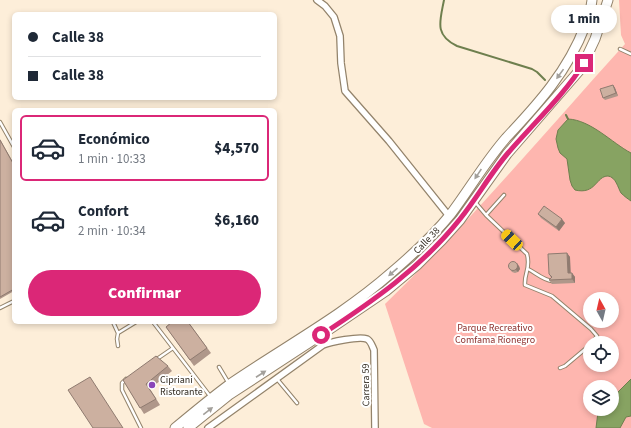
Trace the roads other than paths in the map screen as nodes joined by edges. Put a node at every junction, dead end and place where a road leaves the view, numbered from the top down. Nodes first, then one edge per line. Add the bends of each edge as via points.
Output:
1 (317, 0) edge
2 (592, 0) edge
3 (608, 0) edge
4 (620, 49) dead end
5 (631, 54) edge
6 (0, 122) edge
7 (12, 143) edge
8 (504, 195) dead end
9 (474, 201) junction
10 (486, 215) junction
11 (448, 216) junction
12 (528, 269) junction
13 (552, 281) edge
14 (12, 302) edge
15 (0, 308) edge
16 (114, 324) edge
17 (133, 324) edge
18 (155, 324) edge
19 (118, 333) junction
20 (597, 336) edge
21 (118, 346) dead end
22 (173, 348) junction
23 (583, 351) edge
24 (154, 361) edge
25 (219, 367) dead end
26 (560, 368) dead end
27 (128, 378) edge
28 (276, 378) junction
29 (230, 384) junction
30 (212, 398) junction
31 (297, 403) dead end
32 (141, 428) edge
33 (175, 428) edge
34 (188, 428) edge
35 (208, 428) edge
36 (375, 428) edge

1 - 11 street via 334,17 340,36 345,91 393,146
2 -> 11 main road, Calle 38 via 591,10 576,50 546,93 500,146
3 - 9 main road, Calle 38 via 595,39 579,71 507,154
4 - 5 lane
6 - 7 lane
8 - 10 lane
9 - 10 lane
34 -> 9 main road, Calle 38 via 235,391 386,291 442,240
10 - 12 lane via 527,254 530,263
11 -> 29 main road, Calle 38 via 415,252 353,304
12 - 13 lane
12 - 20 lane via 525,285 552,296
14 - 15 lane
16 - 19 lane
17 - 19 lane
18 - 22 lane
19 - 21 lane
22 - 24 lane
22 - 30 lane
23 - 26 lane
25 - 29 lane
27 - 32 lane via 122,383 122,390
28 - 31 lane
28 - 35 street
28 - 36 street, Carrera 59 via 322,345 330,342 367,340 374,350
29 - 30 main road, Calle 38
30 - 33 main road, Calle 38

